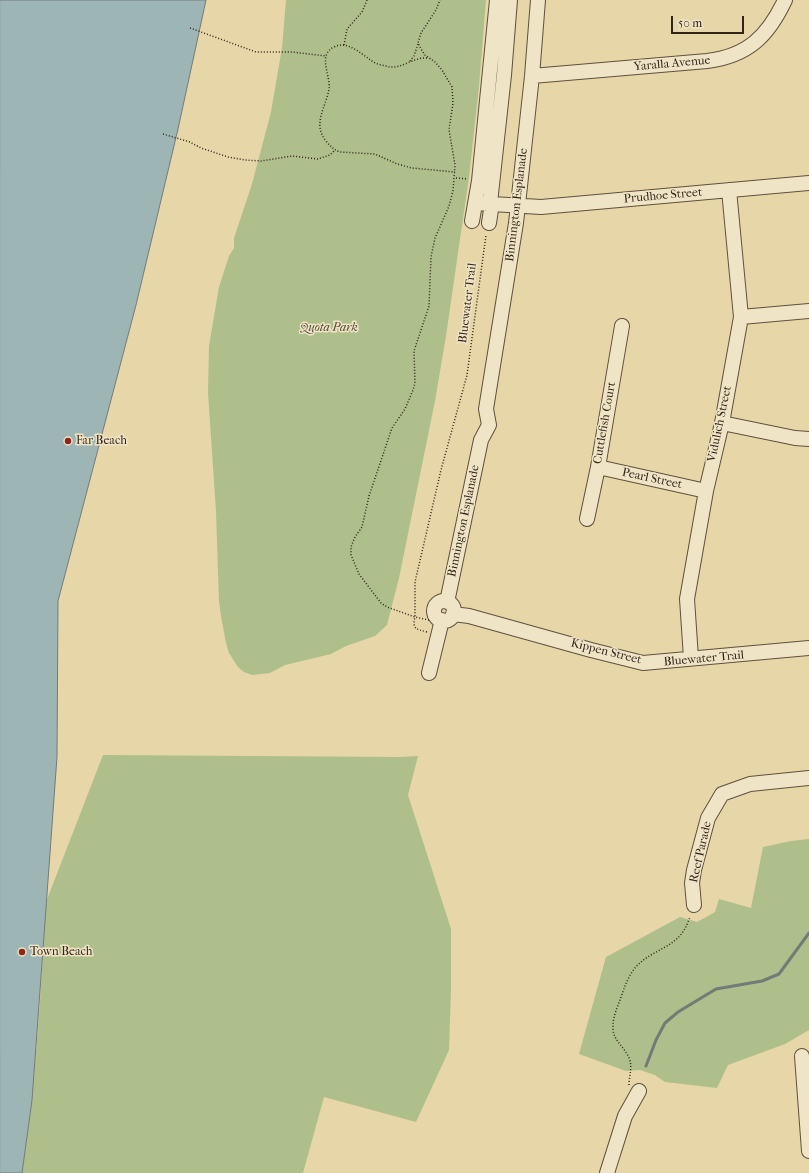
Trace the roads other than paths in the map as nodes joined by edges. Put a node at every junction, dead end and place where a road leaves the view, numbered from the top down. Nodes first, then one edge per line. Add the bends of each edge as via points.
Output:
1 (497, 0) edge
2 (510, 0) edge
3 (538, 0) edge
4 (785, 0) edge
5 (532, 76) junction
6 (809, 183) edge
7 (729, 190) junction
8 (476, 203) junction
9 (491, 203) junction
10 (518, 206) junction
11 (472, 221) dead end
12 (487, 229) road end
13 (809, 311) edge
14 (741, 317) junction
15 (622, 326) dead end
16 (722, 423) junction
17 (809, 439) edge
18 (598, 468) junction
19 (706, 491) junction
20 (587, 519) dead end
21 (444, 619) junction
22 (809, 648) edge
23 (691, 658) junction
24 (429, 673) dead end
25 (809, 778) edge
26 (694, 906) road end
27 (802, 1056) dead end
28 (634, 1086) road end
29 (809, 1151) edge
30 (608, 1173) edge

1 - 8 street
2 - 9 street, Binnington Esplanade
3 - 5 street, Binnington Esplanade
4 - 5 street, Yaralla Avenue via 766,33 748,48 728,57
5 - 10 street, Binnington Esplanade
6 - 7 street, Prudhoe Street
7 - 10 street, Prudhoe Street via 546,207
7 - 14 street, Vidulich Street
8 - 9 street, Prudhoe Street
8 - 11 street
9 - 10 street, Prudhoe Street
9 - 12 street, Binnington Esplanade
10 - 21 street, Binnington Esplanade via 486,409 478,423 480,440
13 - 14 street
14 - 16 street, Vidulich Street
15 - 18 street, Cuttlefish Court
16 - 17 street
16 - 19 street, Vidulich Street
18 - 19 street, Pearl Street
18 - 20 street, Cuttlefish Court
19 - 23 street, Vidulich Street via 687,599
21 - 23 street, Kippen Street via 469,616 643,662
21 - 24 street, Binnington Esplanade
22 - 23 street, Kippen Street
25 - 26 street, Reef Parade via 750,784 722,794 708,818 694,870
27 - 29 street
28 - 30 street

